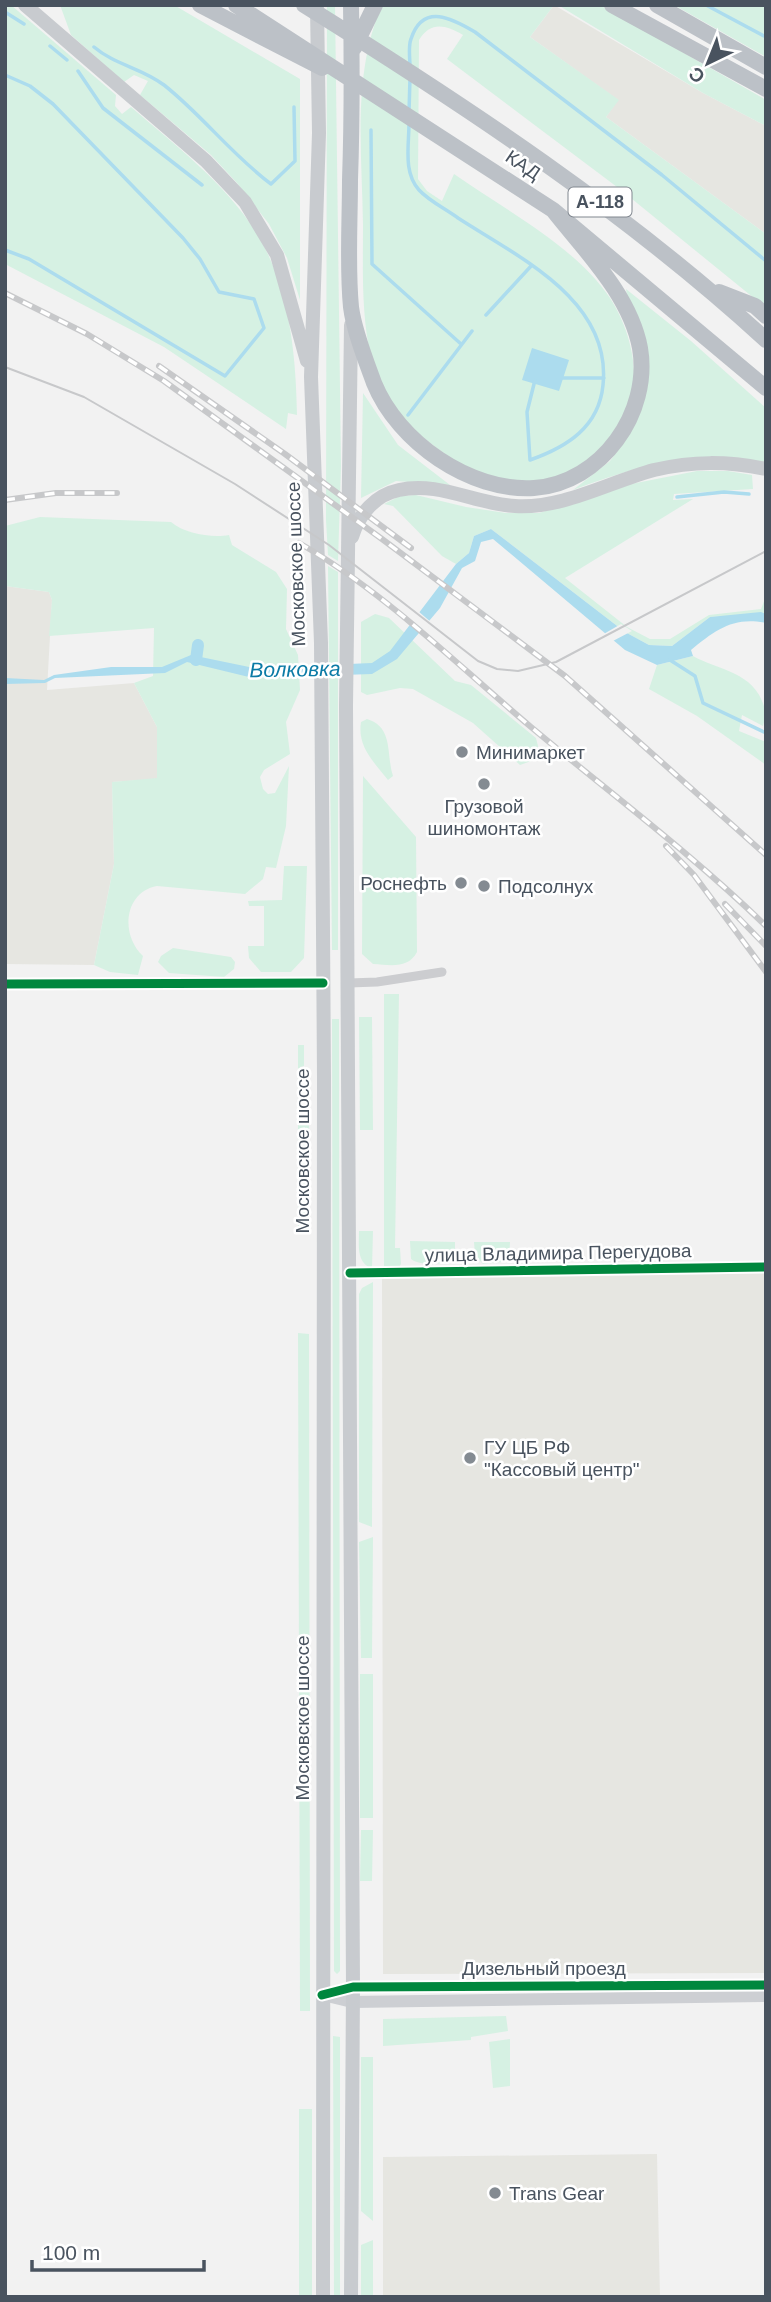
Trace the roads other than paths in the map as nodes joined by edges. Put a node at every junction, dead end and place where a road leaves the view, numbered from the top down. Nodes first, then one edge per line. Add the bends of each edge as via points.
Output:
1 (26, 5) edge
2 (200, 5) edge
3 (236, 5) edge
4 (304, 5) edge
5 (318, 5) edge
6 (351, 5) edge
7 (375, 5) edge
8 (612, 5) edge
9 (657, 5) edge
10 (352, 53) junction
11 (384, 55) junction
12 (766, 67) edge
13 (367, 87) junction
14 (766, 89) edge
15 (553, 210) junction
16 (710, 289) junction
17 (351, 310) junction
18 (766, 316) edge
19 (766, 340) edge
20 (311, 377) junction
21 (766, 388) edge
22 (766, 469) edge
23 (349, 548) junction
24 (442, 972) dead end
25 (323, 983) junction
26 (349, 983) junction
27 (5, 984) edge
28 (766, 1267) edge
29 (350, 1273) junction
30 (766, 1984) edge
31 (352, 1987) junction
32 (322, 1995) junction
33 (766, 1996) edge
34 (352, 2003) junction
35 (323, 2297) edge
36 (351, 2297) edge

1 - 20 main road via 206,161 244,202 277,255
2 - 13 highway via 299,59
3 - 13 highway, КАД / А-118
4 - 11 highway, КАД / А-118
5 - 11 main road
5 - 20 main road, Московское шоссе
6 - 10 highway
7 - 10 highway
8 - 14 highway
9 - 12 highway
10 - 17 highway
11 - 16 highway, КАД / А-118 via 593,196
13 - 15 highway, КАД / А-118
15 - 17 highway via 623,301 639,347 642,375 638,400 624,432 595,463 567,479 534,488 499,484 458,470 420,444 388,409 375,384
15 - 21 highway, КАД / А-118
16 - 18 highway via 755,306
16 - 19 highway, КАД / А-118
17 - 23 main road
20 - 25 main road, Московское шоссе via 321,642
22 - 23 main road via 695,462 531,506 408,488 372,503
23 - 26 main road
24 - 26 street
25 - 26 main road
25 - 27 street
25 - 32 main road, Московское шоссе
26 - 29 main road
28 - 29 street, улица Владимира Перегудова
29 - 31 main road
30 - 31 street, Дизельный проезд
31 - 32 street, Дизельный проезд
31 - 34 main road
32 - 34 street, Дизельный проезд
32 - 35 main road, Московское шоссе
33 - 34 street, Дизельный проезд
34 - 36 main road

